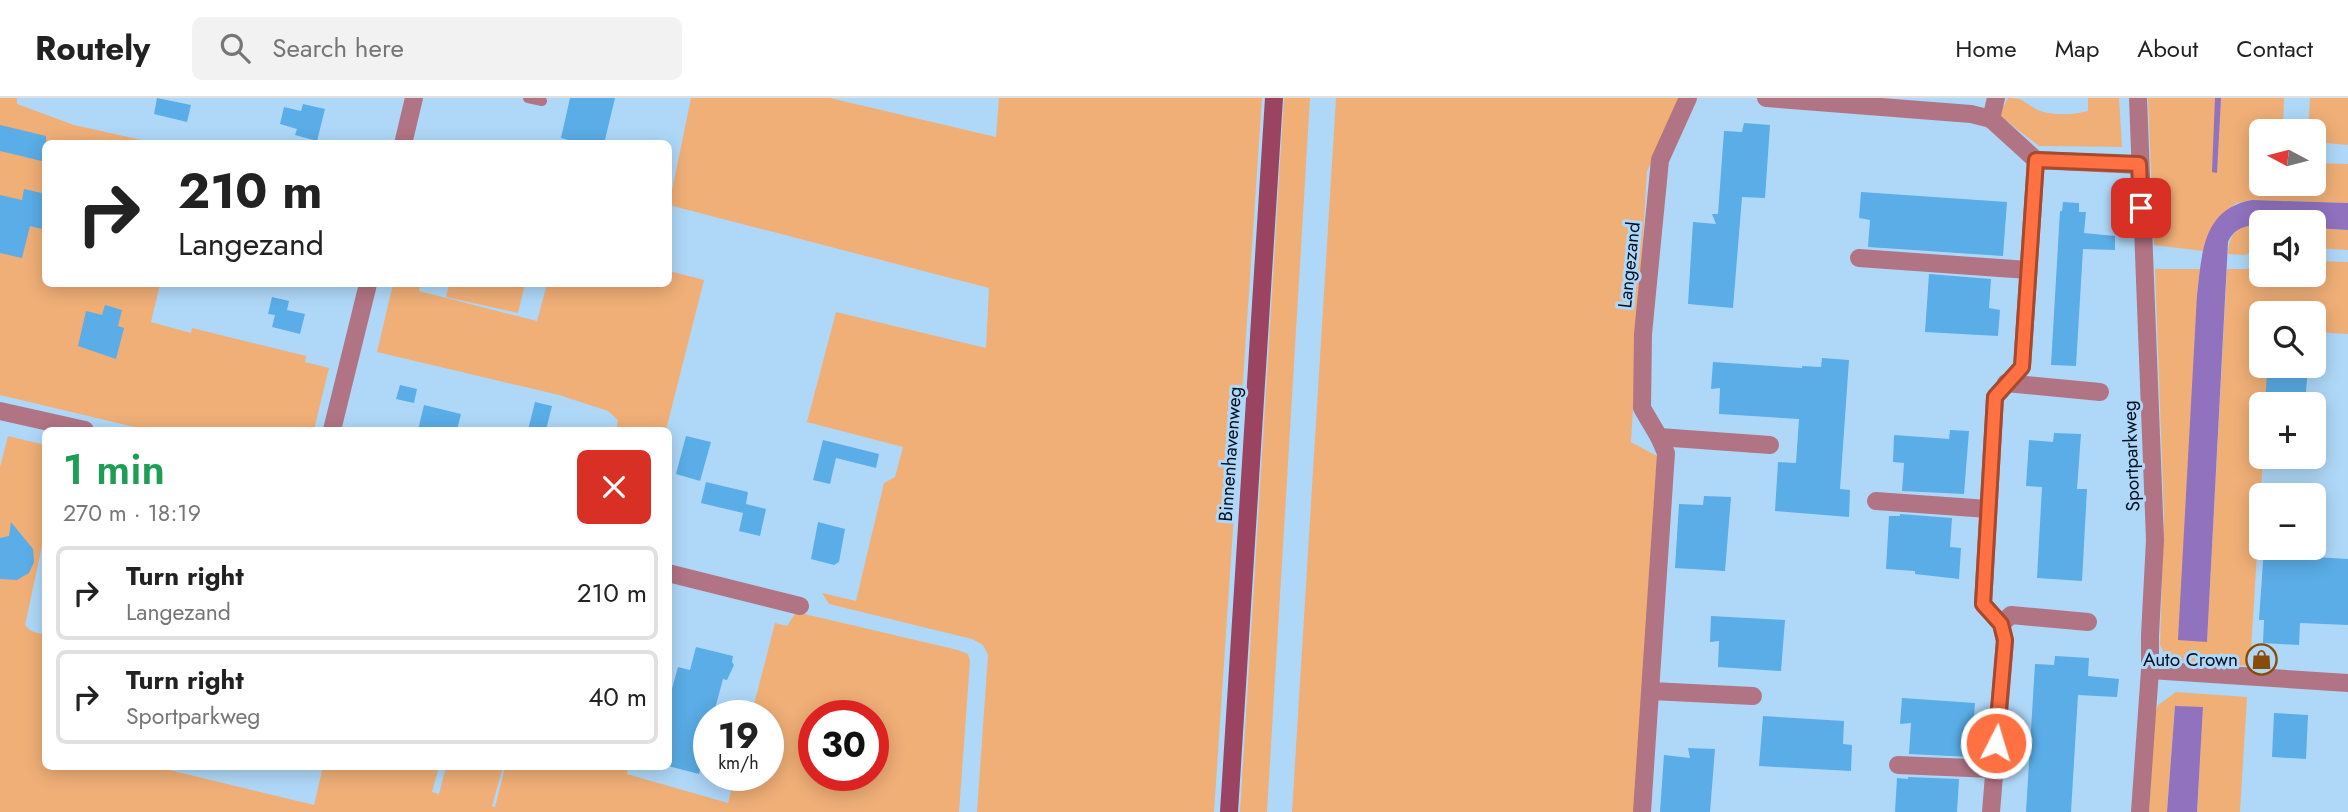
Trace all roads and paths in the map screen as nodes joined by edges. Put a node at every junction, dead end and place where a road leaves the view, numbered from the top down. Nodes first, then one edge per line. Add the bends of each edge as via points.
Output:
1 (414, 98) edge
2 (528, 98) edge
3 (1274, 98) edge
4 (1689, 98) edge
5 (1766, 98) edge
6 (1996, 98) edge
7 (2138, 98) edge
8 (542, 102) dead end
9 (1991, 119) junction
10 (404, 140) edge
11 (2036, 160) junction
12 (2139, 164) junction
13 (1859, 258) dead end
14 (2028, 270) junction
15 (367, 287) edge
16 (2006, 383) junction
17 (2100, 392) dead end
18 (0, 411) edge
19 (72, 427) edge
20 (333, 427) edge
21 (1659, 437) junction
22 (1770, 445) dead end
23 (1876, 500) dead end
24 (1987, 509) junction
25 (672, 574) edge
26 (800, 606) dead end
27 (2088, 622) dead end
28 (2001, 624) junction
29 (2150, 670) junction
30 (2348, 683) edge
31 (1651, 691) junction
32 (1753, 696) dead end
33 (1898, 765) dead end
34 (1993, 769) junction
35 (1229, 812) edge
36 (1642, 812) edge
37 (1991, 812) edge
38 (2140, 812) edge

1 - 10 street
2 - 8 lane
3 - 35 street, Binnenhavenweg
4 - 21 street, Langezand via 1660,160 1643,334 1642,408
5 - 9 street
6 - 9 street
7 - 12 street, Sportparkweg
9 - 11 street
11 - 12 street
11 - 14 street
12 - 29 street, Sportparkweg via 2155,540
13 - 14 street
14 - 16 street via 2022,367
15 - 20 street
16 - 17 street
16 - 24 street via 1995,397
18 - 19 street
21 - 22 street
21 - 31 street, Langezand via 1665,453
23 - 24 street
24 - 28 street via 1983,604
25 - 26 street
27 - 28 street via 2011,615
28 - 34 street via 2005,640
29 - 30 street
29 - 38 street, Sportparkweg
31 - 32 street
31 - 36 street, Langezand
33 - 34 street
34 - 37 street

